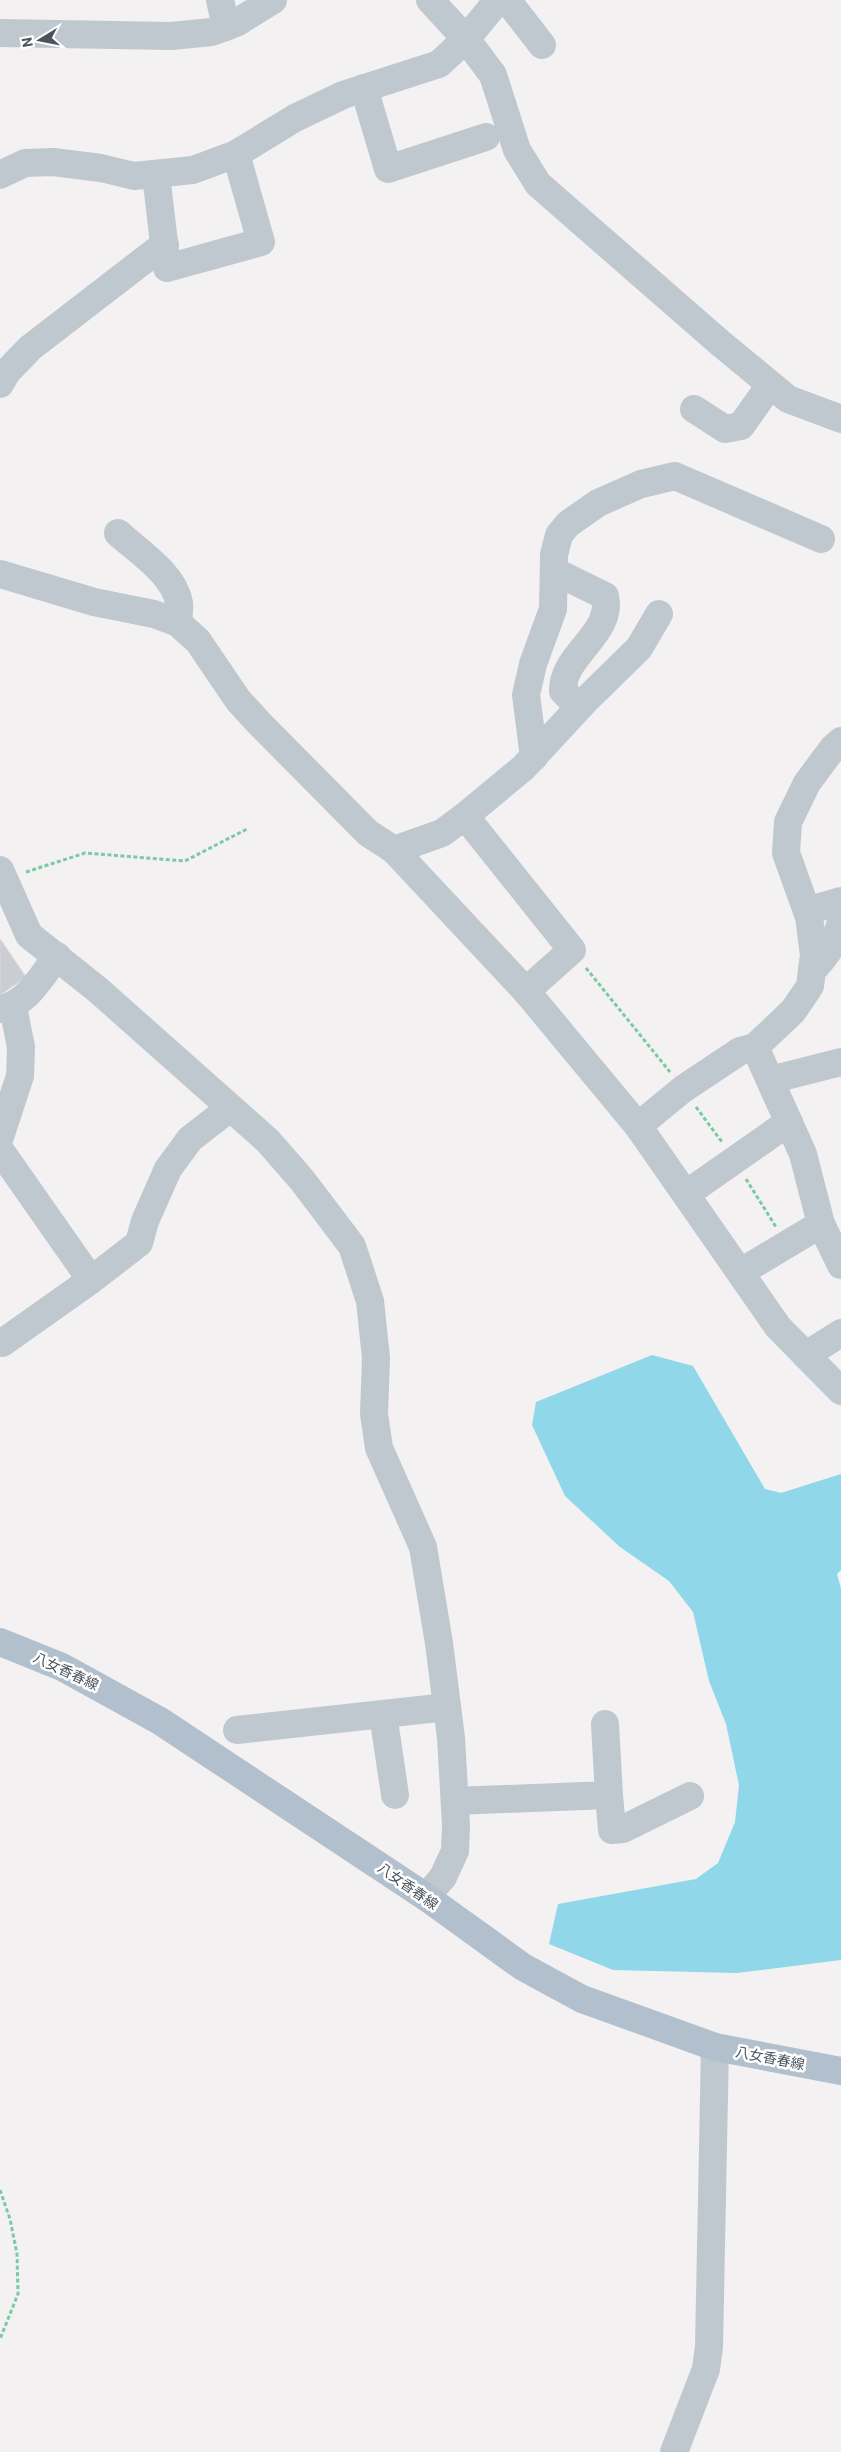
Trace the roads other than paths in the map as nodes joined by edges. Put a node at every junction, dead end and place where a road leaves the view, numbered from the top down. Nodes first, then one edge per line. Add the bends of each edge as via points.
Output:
1 (220, 0) edge
2 (273, 0) edge
3 (430, 0) edge
4 (498, 0) edge
5 (507, 0) edge
6 (226, 27) junction
7 (0, 33) edge
8 (466, 39) junction
9 (542, 45) dead end
10 (364, 88) junction
11 (486, 137) dead end
12 (236, 154) junction
13 (0, 175) edge
14 (156, 175) junction
15 (164, 244) junction
16 (0, 384) edge
17 (770, 385) junction
18 (694, 409) dead end
19 (841, 420) edge
20 (118, 533) dead end
21 (821, 539) dead end
22 (554, 572) junction
23 (0, 574) edge
24 (659, 614) dead end
25 (178, 623) junction
26 (579, 707) junction
27 (841, 741) edge
28 (534, 757) junction
29 (465, 816) junction
30 (394, 850) junction
31 (2, 875) edge
32 (841, 902) edge
33 (807, 911) junction
34 (841, 921) edge
35 (58, 956) junction
36 (812, 971) junction
37 (526, 992) junction
38 (7, 1008) edge
39 (755, 1047) junction
40 (841, 1062) edge
41 (770, 1080) junction
42 (230, 1108) junction
43 (789, 1122) junction
44 (638, 1126) junction
45 (0, 1137) edge
46 (0, 1150) edge
47 (686, 1194) junction
48 (821, 1224) junction
49 (841, 1265) edge
50 (741, 1272) junction
51 (91, 1280) junction
52 (841, 1333) edge
53 (2, 1343) dead end
54 (806, 1356) junction
55 (841, 1391) edge
56 (0, 1642) edge
57 (447, 1708) junction
58 (382, 1714) junction
59 (605, 1724) dead end
60 (236, 1730) dead end
61 (395, 1795) dead end
62 (610, 1795) junction
63 (690, 1796) dead end
64 (455, 1801) junction
65 (426, 1897) junction
66 (715, 2047) junction
67 (841, 2071) edge
68 (674, 2452) edge

1 - 6 street
2 - 6 street
3 - 8 street
4 - 8 street
5 - 9 street
6 - 7 street via 212,32 170,36
8 - 10 street via 439,64
8 - 17 street via 493,75 517,150 538,184
10 - 11 street via 388,168
10 - 12 street via 295,118
12 - 14 street via 193,170
12 - 15 street via 262,242 167,268
13 - 14 street via 25,163 53,162 134,176
14 - 15 street
15 - 16 street via 30,348
17 - 18 street via 740,426 725,429
17 - 19 street via 788,399
20 - 25 street via 162,573 174,589 179,604
21 - 22 street via 675,476 641,484 598,503 568,524 559,534
22 - 26 street via 605,596 607,606 596,634 570,663 563,680 563,691
22 - 28 street via 553,609 533,664 526,695
23 - 25 street
24 - 26 street via 638,648
25 - 30 street via 198,641 238,700 260,724 368,833
26 - 28 street
27 - 33 street via 806,783 788,822 786,853
28 - 29 street
29 - 30 street via 442,833
29 - 37 street via 572,950
30 - 37 street
31 - 35 street via 29,935
32 - 33 street
33 - 36 street via 814,955
34 - 36 street via 837,938
35 - 38 street via 26,996
35 - 42 street
36 - 39 street via 810,986 793,1011
37 - 44 street
38 - 45 street via 21,1047 20,1076
39 - 41 street
39 - 44 street via 740,1051 683,1089
40 - 41 street
41 - 43 street
42 - 51 street via 190,1139 168,1169 145,1221 139,1244
42 - 57 street via 268,1141 352,1246 370,1301 376,1358 374,1414 379,1448 423,1547
43 - 47 street
43 - 48 street via 803,1154
44 - 47 street
46 - 51 street
47 - 50 street
48 - 49 street
48 - 50 street
50 - 54 street via 778,1327
51 - 53 street
52 - 54 street
54 - 55 street
56 - 65 main road, 八女香春線 via 62,1668 160,1721
57 - 58 street
57 - 64 street
58 - 60 street
58 - 61 street
59 - 62 street
62 - 63 street via 612,1830 622,1830
62 - 64 street
64 - 65 street via 455,1851 443,1877
65 - 66 main road, 八女香春線 via 523,1967 582,1998
66 - 67 main road, 八女香春線
66 - 68 street via 709,2347 706,2369

